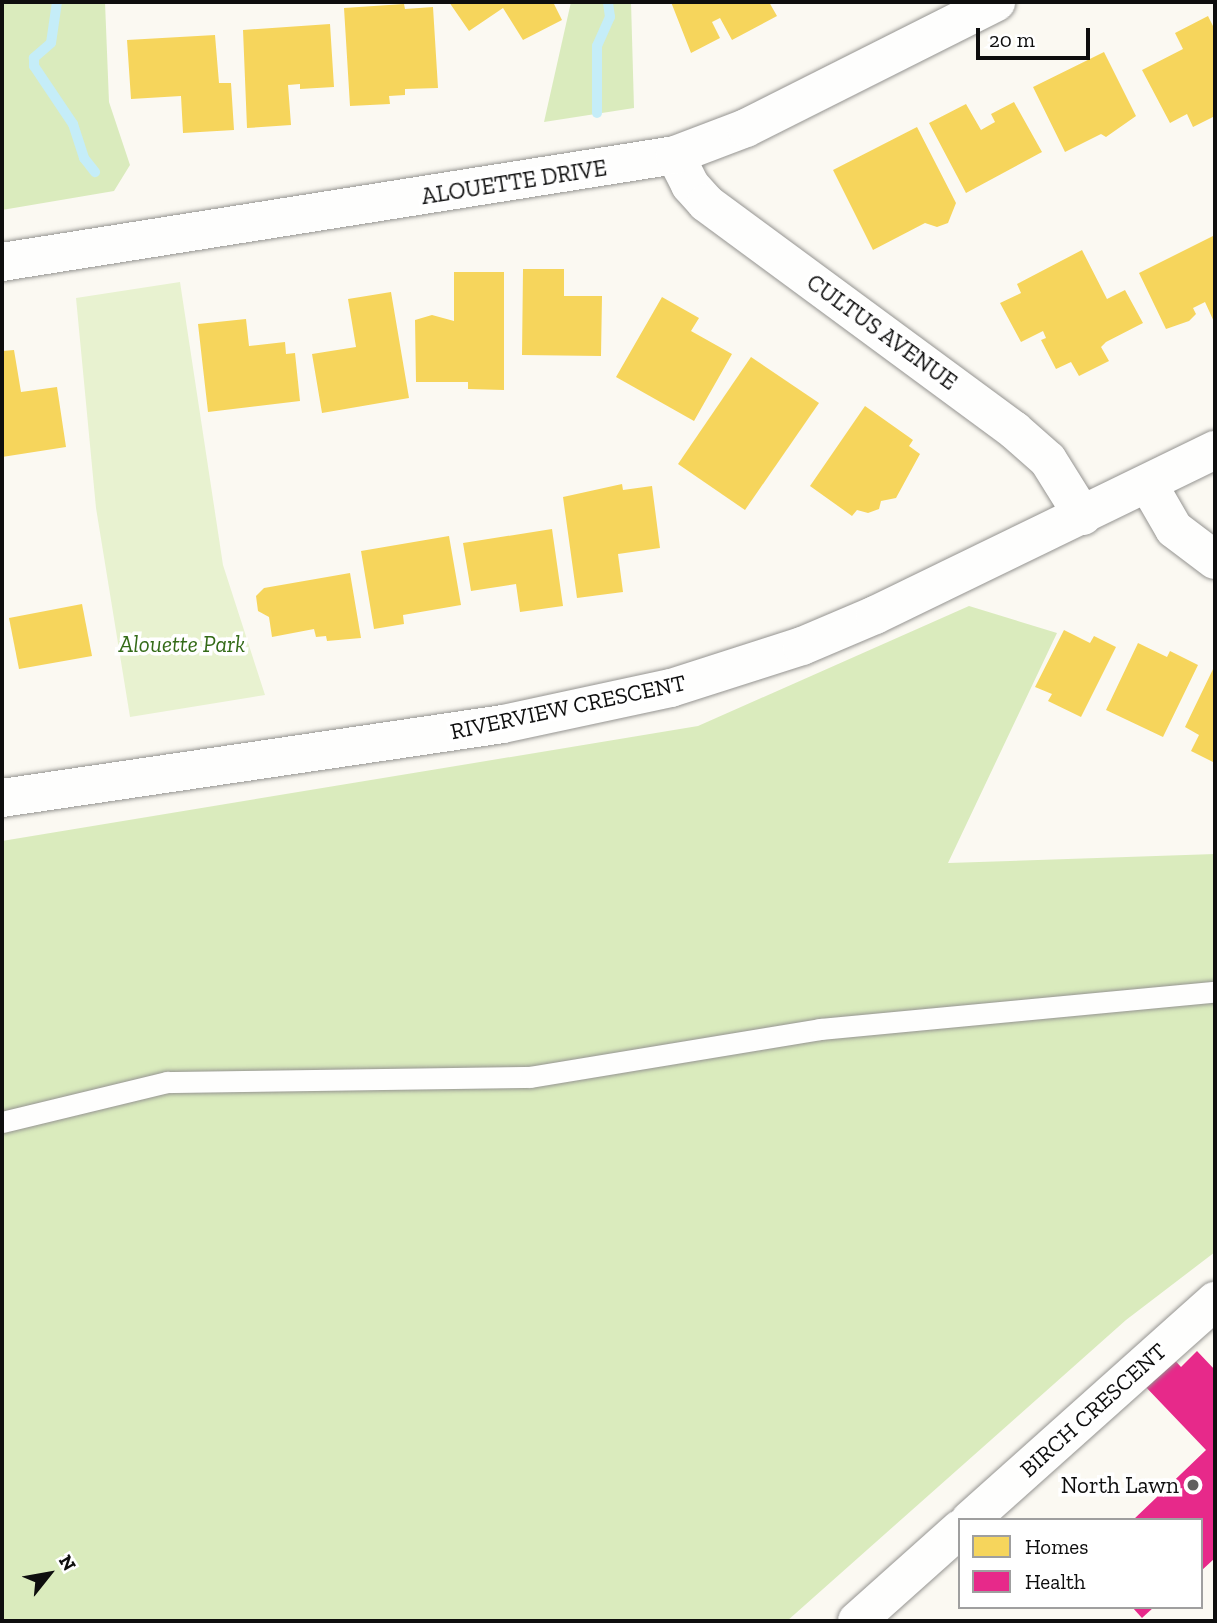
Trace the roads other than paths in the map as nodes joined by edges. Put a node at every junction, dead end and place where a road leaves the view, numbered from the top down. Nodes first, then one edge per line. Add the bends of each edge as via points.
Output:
1 (996, 2) edge
2 (675, 155) junction
3 (2, 262) edge
4 (1215, 450) edge
5 (1148, 484) junction
6 (1083, 516) junction
7 (1215, 560) edge
8 (2, 798) edge
9 (1215, 992) edge
10 (2, 1122) edge
11 (1215, 1301) edge
12 (972, 1518) edge
13 (958, 1531) edge
14 (857, 1621) edge

1 - 2 street, ALOUETTE DRIVE via 746,128
2 - 3 street, ALOUETTE DRIVE
2 - 6 street, CULTUS AVENUE via 690,185 706,203 1048,460
4 - 5 street, RIVERVIEW CRESCENT
5 - 6 street, RIVERVIEW CRESCENT
5 - 7 street via 1174,529
6 - 8 street, RIVERVIEW CRESCENT via 802,646 671,688 503,724
9 - 10 lane via 820,1029 530,1077 167,1082
11 - 12 street, BIRCH CRESCENT
13 - 14 street

